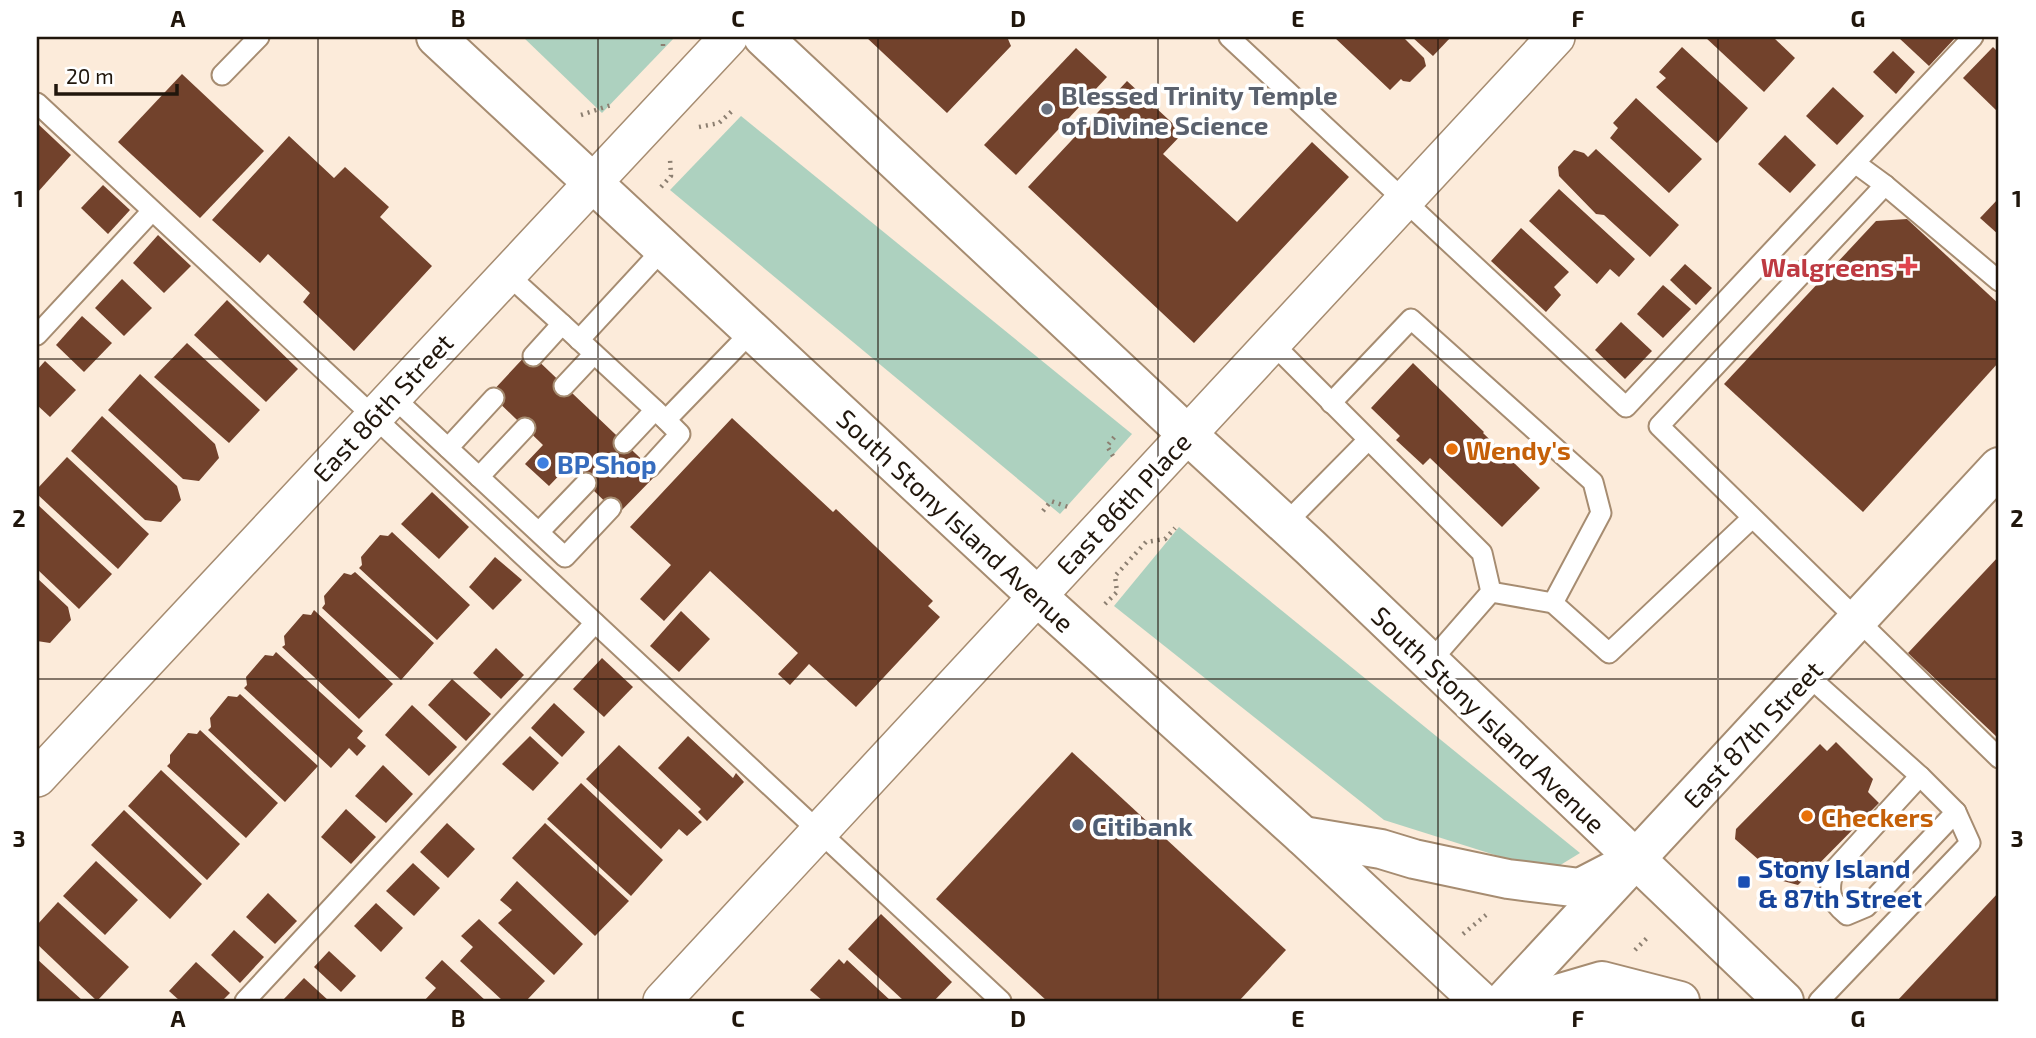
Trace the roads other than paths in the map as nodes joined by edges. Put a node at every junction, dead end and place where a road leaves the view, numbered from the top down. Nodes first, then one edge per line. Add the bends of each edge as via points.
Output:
1 (259, 37) edge
2 (436, 37) edge
3 (729, 37) edge
4 (764, 37) edge
5 (1228, 37) edge
6 (1556, 37) edge
7 (1973, 37) edge
8 (222, 75) dead end
9 (37, 103) edge
10 (1855, 163) junction
11 (592, 183) junction
12 (1885, 185) junction
13 (1405, 201) junction
14 (152, 211) junction
15 (663, 249) junction
16 (507, 274) junction
17 (1999, 281) edge
18 (562, 324) junction
19 (752, 331) junction
20 (37, 335) edge
21 (579, 340) junction
22 (1272, 343) junction
23 (594, 354) junction
24 (533, 356) dead end
25 (564, 386) dead end
26 (494, 398) dead end
27 (1331, 403) junction
28 (383, 407) junction
29 (660, 415) junction
30 (525, 428) dead end
31 (1187, 434) junction
32 (1368, 440) junction
33 (624, 443) dead end
34 (448, 448) junction
35 (650, 467) dead end
36 (1999, 467) edge
37 (479, 477) junction
38 (586, 483) dead end
39 (611, 508) dead end
40 (1752, 518) junction
41 (1285, 524) junction
42 (539, 533) junction
43 (1491, 592) junction
44 (1037, 596) junction
45 (1553, 603) junction
46 (1857, 620) junction
47 (595, 623) junction
48 (1430, 662) junction
49 (1807, 675) junction
50 (1999, 758) edge
51 (1920, 776) junction
52 (37, 778) edge
53 (1955, 812) junction
54 (819, 832) junction
55 (1303, 836) junction
56 (1636, 859) junction
57 (245, 1001) edge
58 (662, 1001) edge
59 (1000, 1001) edge
60 (1480, 1001) edge
61 (1503, 1001) edge
62 (1534, 1001) edge
63 (1679, 1001) edge
64 (1784, 1001) edge
65 (1819, 1001) edge

1 - 8 lane
2 - 11 main road, South Stony Island Avenue
3 - 11 street, East 86th Street
4 - 31 main road, South Stony Island Avenue
5 - 13 lane
6 - 13 street, East 86th Place
7 - 10 lane
9 - 14 lane
10 - 12 lane
10 - 13 lane via 1626,407
11 - 15 main road, South Stony Island Avenue
11 - 16 street, East 86th Street
12 - 17 lane
12 - 40 lane via 1659,426
13 - 22 street, East 86th Place
14 - 20 lane
14 - 28 lane
15 - 19 main road, South Stony Island Avenue
15 - 21 lane
16 - 18 lane
16 - 28 street, East 86th Street
18 - 21 lane
18 - 24 lane
19 - 29 lane
19 - 44 main road, South Stony Island Avenue
21 - 23 lane
22 - 27 lane
22 - 31 street, East 86th Place
23 - 25 lane
23 - 29 lane
26 - 34 lane
27 - 32 lane
27 - 45 lane via 1411,319 1593,482 1601,513
28 - 34 lane
28 - 47 lane
28 - 52 street, East 86th Street
29 - 33 lane
29 - 35 lane via 680,434
30 - 37 lane
31 - 41 main road, South Stony Island Avenue
31 - 44 street, East 86th Place
32 - 41 lane
32 - 43 lane via 1482,553
34 - 37 lane
36 - 46 main road, East 87th Street
37 - 42 lane
38 - 42 lane
39 - 42 lane via 565,557
40 - 45 lane via 1609,653
40 - 46 lane
41 - 48 main road, South Stony Island Avenue
43 - 45 lane
43 - 48 lane
44 - 54 street, East 86th Place
44 - 55 main road, South Stony Island Avenue
46 - 49 main road, East 87th Street
46 - 50 lane
47 - 54 lane
47 - 57 lane
48 - 56 main road, South Stony Island Avenue
49 - 51 lane
49 - 56 main road, East 87th Street
51 - 53 lane
51 - 53 lane via 1834,870 1829,885 1834,904 1847,915 1866,907
53 - 65 lane via 1970,843
54 - 58 street, East 86th Place
54 - 59 lane
55 - 56 main road via 1508,879 1580,888
55 - 60 main road, South Stony Island Avenue
56 - 61 main road, East 87th Street
56 - 64 main road, South Stony Island Avenue
62 - 63 main road via 1602,981

